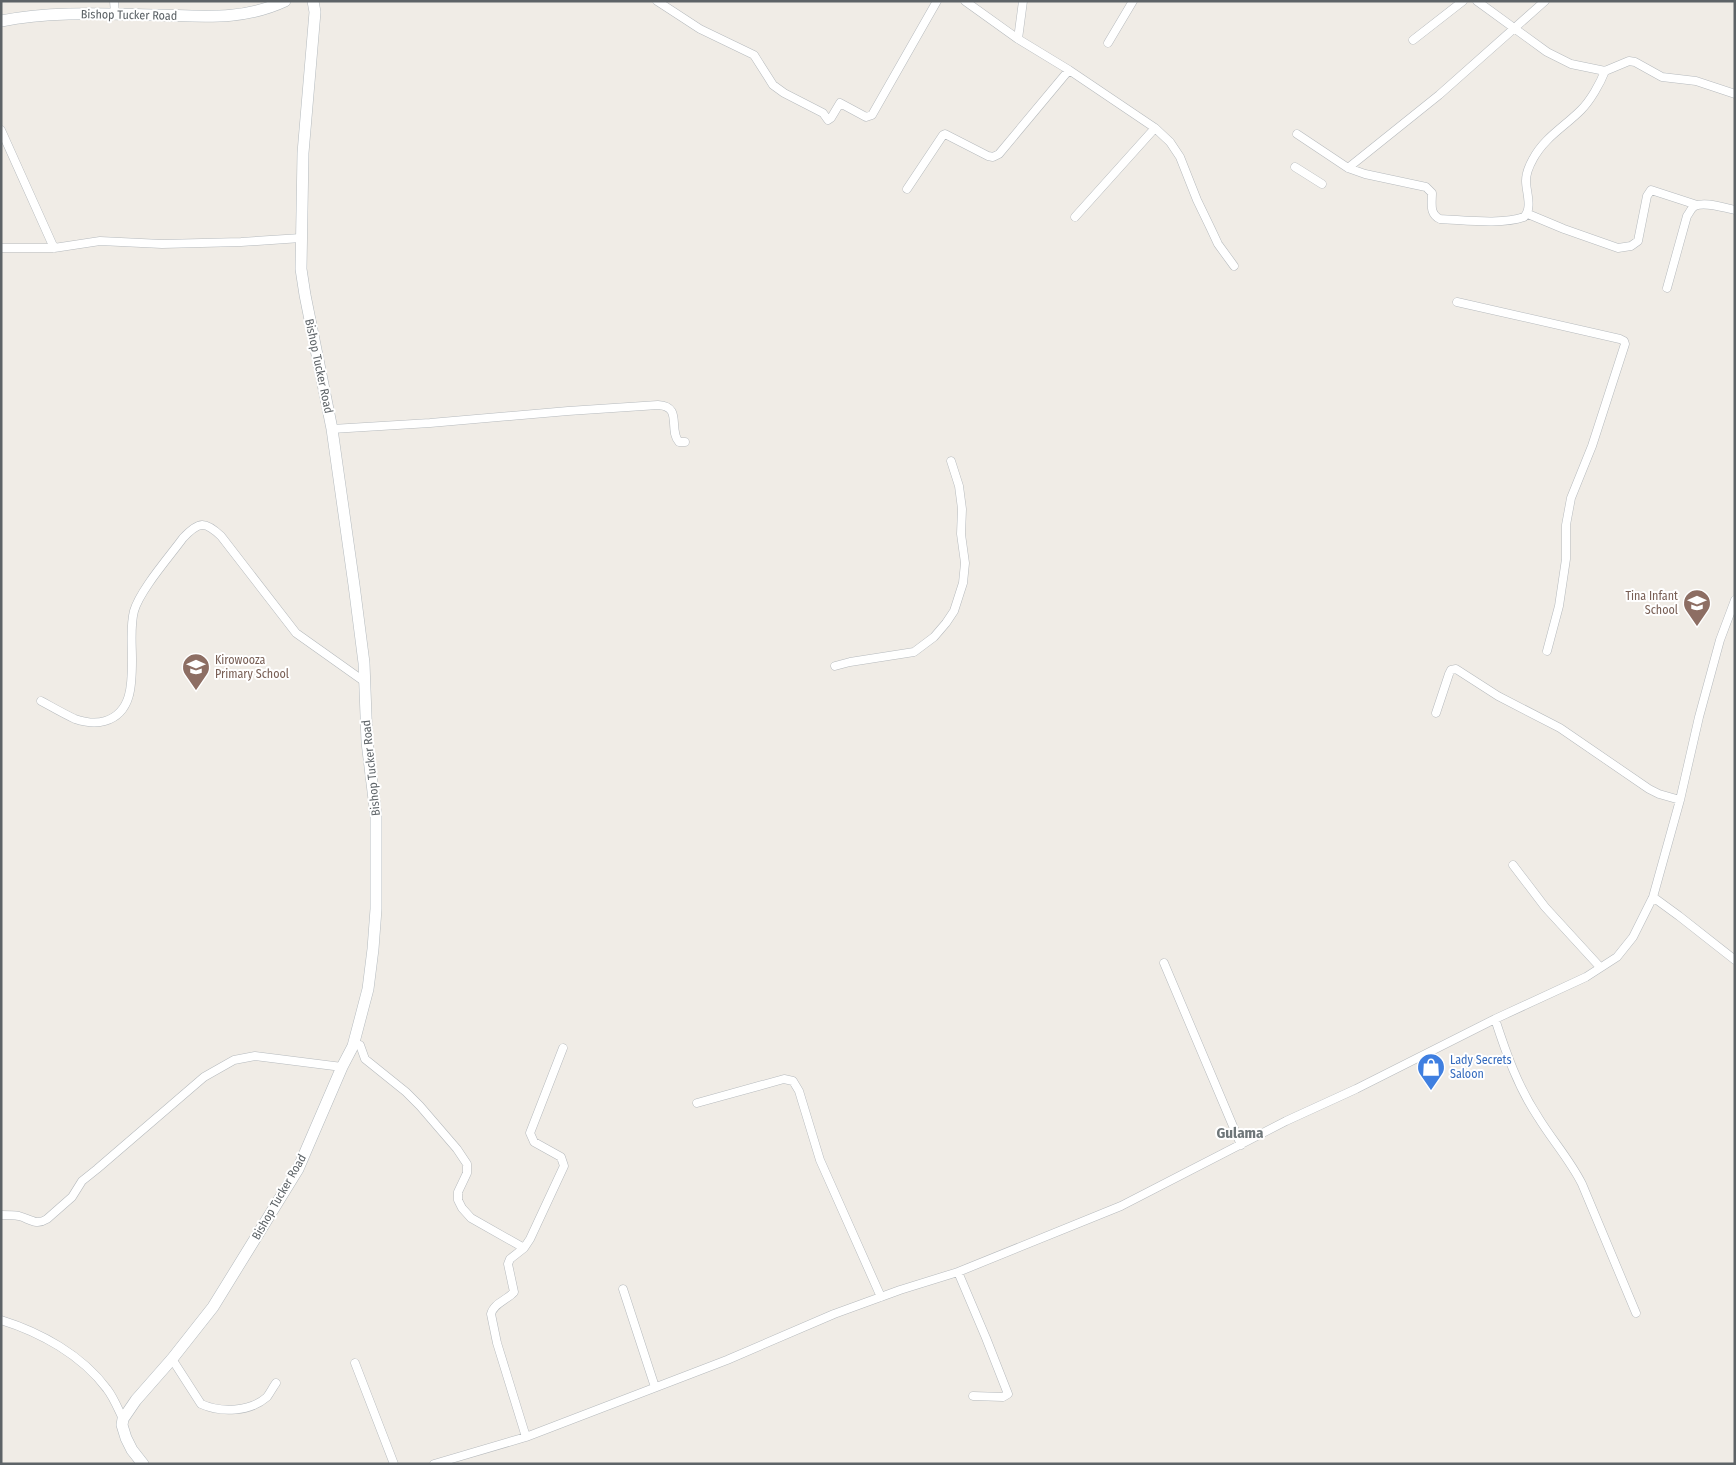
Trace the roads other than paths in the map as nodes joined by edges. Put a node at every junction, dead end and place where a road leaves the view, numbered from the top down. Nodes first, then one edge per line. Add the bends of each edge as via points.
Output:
1 (114, 1) edge
2 (285, 1) edge
3 (313, 1) edge
4 (657, 1) edge
5 (937, 1) edge
6 (1023, 1) edge
7 (1133, 1) edge
8 (1463, 1) edge
9 (1477, 1) edge
10 (1545, 1) edge
11 (969, 3) edge
12 (115, 14) junction
13 (1, 21) edge
14 (1513, 28) junction
15 (1018, 39) junction
16 (1413, 40) dead end
17 (1108, 44) dead end
18 (1069, 70) junction
19 (1605, 71) junction
20 (1735, 94) edge
21 (1156, 128) junction
22 (1, 130) edge
23 (1297, 134) dead end
24 (1295, 167) dead end
25 (1348, 168) junction
26 (1322, 184) dead end
27 (907, 189) dead end
28 (1697, 205) junction
29 (1735, 210) edge
30 (1528, 214) junction
31 (1075, 217) dead end
32 (301, 238) junction
33 (1, 248) edge
34 (54, 248) junction
35 (1234, 266) dead end
36 (1667, 288) dead end
37 (1457, 302) dead end
38 (332, 429) junction
39 (685, 442) dead end
40 (952, 461) dead end
41 (1735, 600) edge
42 (1547, 651) dead end
43 (835, 666) dead end
44 (365, 682) junction
45 (41, 701) dead end
46 (1436, 713) dead end
47 (1680, 800) junction
48 (1513, 865) dead end
49 (1652, 897) junction
50 (1735, 960) edge
51 (1164, 963) dead end
52 (1600, 967) junction
53 (1495, 1019) junction
54 (360, 1045) dead end
55 (563, 1048) dead end
56 (342, 1067) junction
57 (697, 1103) dead end
58 (1241, 1145) junction
59 (1, 1215) edge
60 (524, 1248) junction
61 (958, 1272) junction
62 (623, 1289) dead end
63 (881, 1297) junction
64 (1636, 1313) dead end
65 (1, 1320) edge
66 (172, 1359) junction
67 (355, 1363) dead end
68 (276, 1383) dead end
69 (655, 1387) junction
70 (973, 1396) dead end
71 (123, 1419) junction
72 (526, 1437) junction
73 (143, 1464) edge
74 (394, 1464) edge
75 (434, 1464) edge

1 - 12 street
2 - 12 main road, Bishop Tucker Road via 267,10 241,15
3 - 32 main road, Bishop Tucker Road via 315,12 303,153
4 - 5 street via 700,30 754,55 773,85 823,113 828,120 840,103 866,117 872,115
6 - 15 street
7 - 17 street
8 - 16 street
9 - 14 street
10 - 14 street
11 - 15 street
12 - 13 main road, Bishop Tucker Road via 50,15
14 - 19 street via 1562,60
14 - 25 street via 1439,95
15 - 18 street
18 - 21 street
18 - 27 street via 999,154 988,156 945,134
19 - 20 street via 1635,62 1662,77 1696,81
19 - 30 street via 1582,109 1547,140 1533,158 1526,180
21 - 31 street
21 - 35 street via 1180,157 1210,229
22 - 34 street
23 - 25 street
24 - 26 street
25 - 30 street via 1426,187 1432,193 1432,211 1440,219 1518,220
28 - 29 street
28 - 30 street via 1651,190 1646,196 1638,242 1618,248
28 - 36 street via 1687,216
32 - 34 street via 162,244 100,241
32 - 38 main road, Bishop Tucker Road via 305,295
33 - 34 street
37 - 42 street via 1620,339 1625,344 1592,446 1571,498 1559,606
38 - 39 street via 662,405 672,413 677,441
38 - 44 main road, Bishop Tucker Road
40 - 43 street via 960,486 965,563 963,583 954,611 934,637 914,652
41 - 47 street via 1720,640
44 - 45 street via 296,633 221,536 205,524 183,538 137,602 132,622 132,681 123,711 114,718 90,722 76,719
44 - 56 main road, Bishop Tucker Road via 367,742 376,816 376,909 368,989 353,1046
46 - 47 street via 1448,674 1456,669 1498,696 1560,728 1659,794
47 - 49 street
48 - 52 street via 1545,907
49 - 50 street
49 - 52 street via 1633,937 1617,957
51 - 58 street
52 - 53 street via 1586,977
53 - 58 street
53 - 64 street via 1515,1075 1537,1116 1574,1167
54 - 60 street via 365,1059 406,1092 463,1158 468,1169 458,1192 462,1208 471,1218
55 - 60 street via 530,1133 534,1142 561,1157 564,1166
56 - 59 street via 255,1056 234,1060 204,1076 82,1180 72,1197 48,1219 33,1222 22,1217
56 - 66 main road, Bishop Tucker Road via 298,1169 213,1307
57 - 63 street via 784,1079 794,1081 820,1160
58 - 61 street via 1121,1206
60 - 72 street via 508,1264 514,1292 496,1305 491,1314
61 - 63 street
61 - 70 street via 1008,1394 1003,1397
62 - 69 street
63 - 69 street
65 - 71 street via 26,1328 73,1356 108,1390
66 - 68 street via 192,1392 207,1407 224,1410 254,1404 266,1397
66 - 71 main road, Bishop Tucker Road
67 - 74 street
69 - 72 street
71 - 73 main road via 126,1438
72 - 75 street

